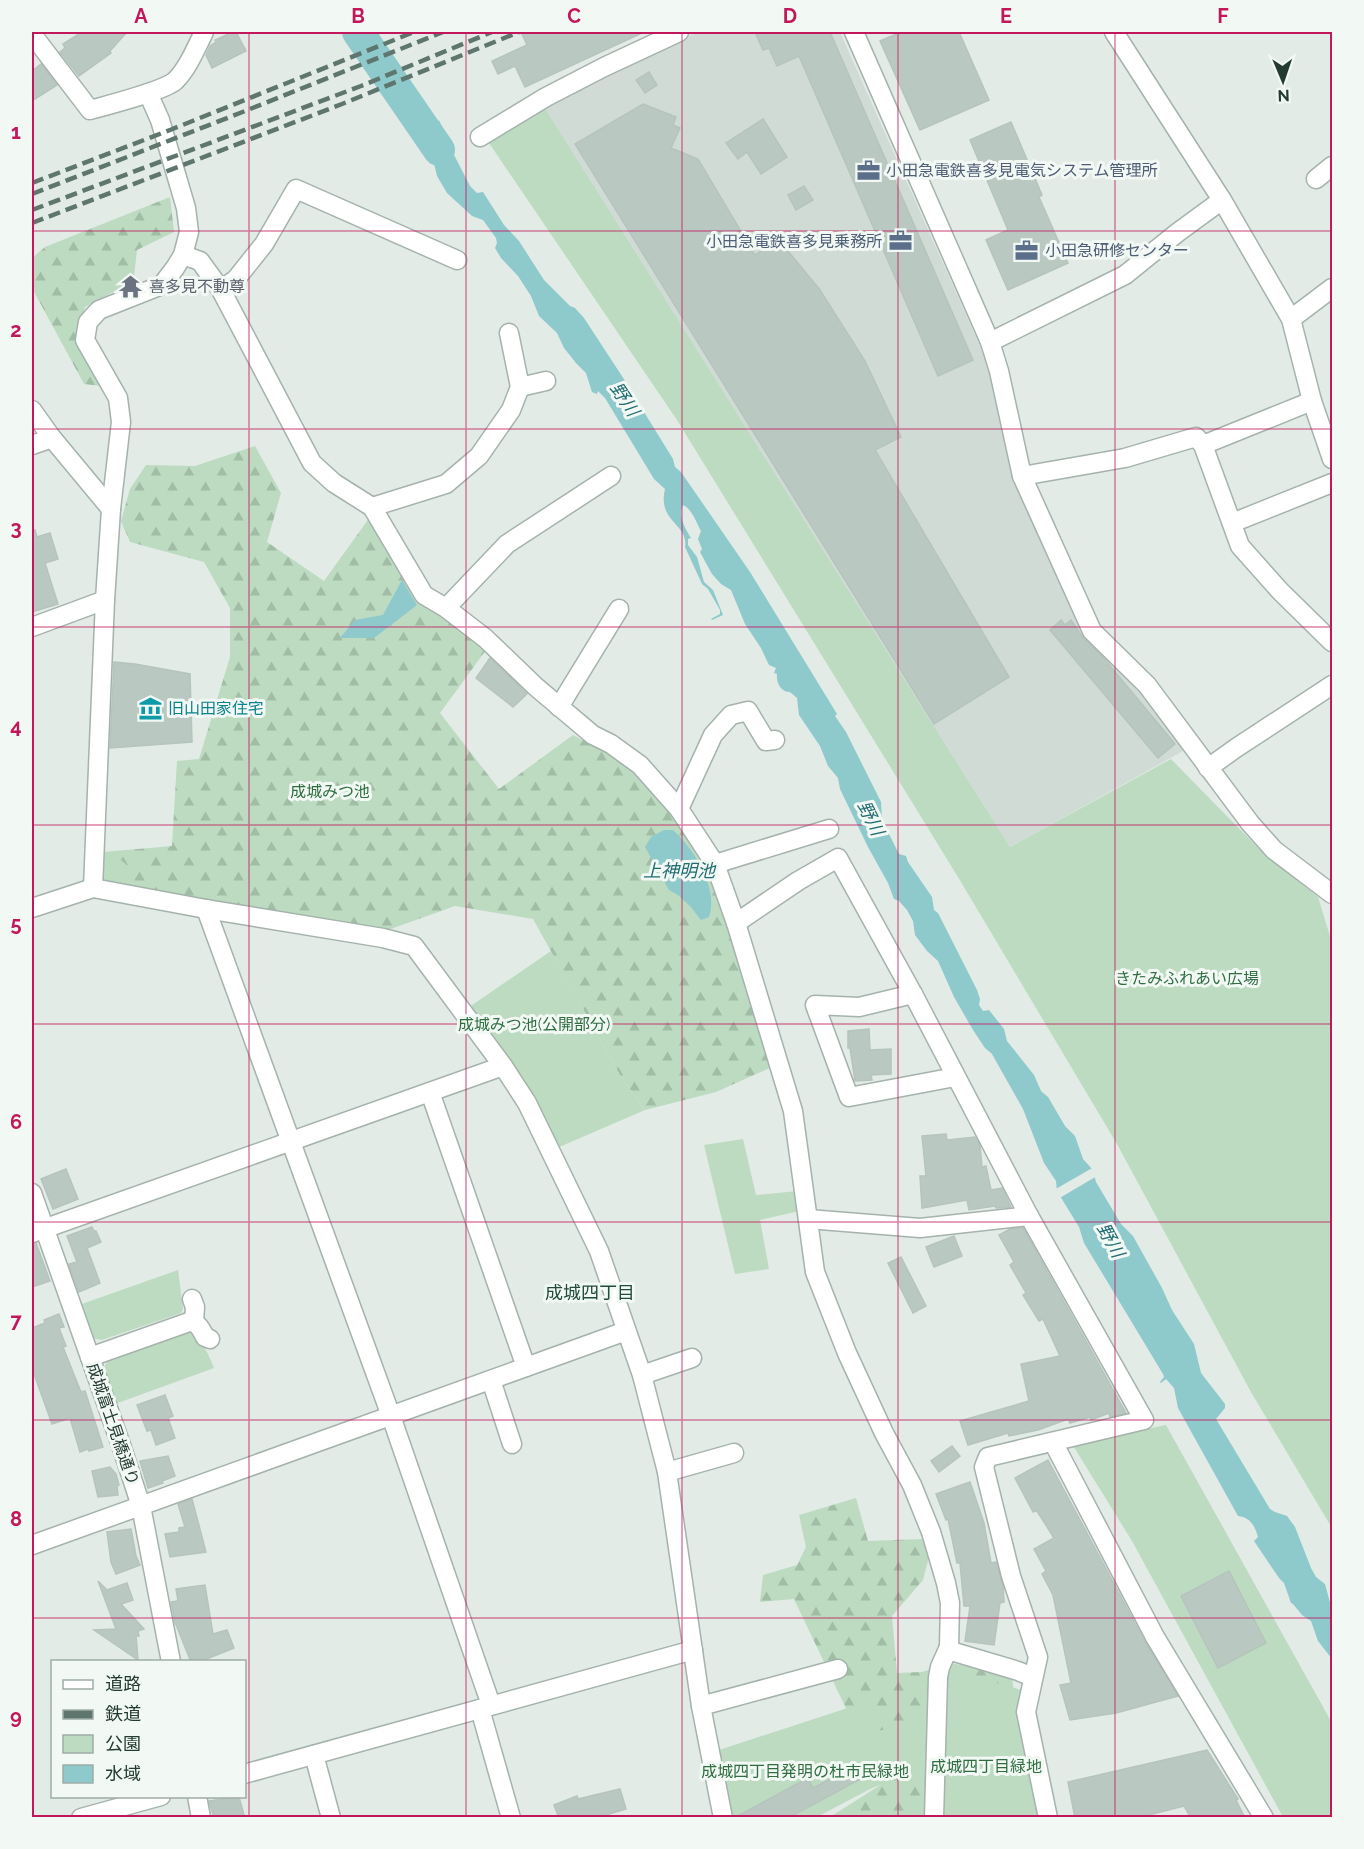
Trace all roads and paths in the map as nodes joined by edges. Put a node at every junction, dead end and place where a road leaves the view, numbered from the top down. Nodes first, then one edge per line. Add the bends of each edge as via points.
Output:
1 (204, 32) edge
2 (679, 32) edge
3 (854, 32) edge
4 (1114, 32) edge
5 (32, 34) edge
6 (148, 93) junction
7 (480, 137) dead end
8 (1332, 166) edge
9 (1316, 178) dead end
10 (1222, 200) junction
11 (183, 255) junction
12 (458, 260) dead end
13 (1332, 288) edge
14 (221, 290) junction
15 (1291, 319) junction
16 (509, 333) dead end
17 (990, 342) junction
18 (546, 381) dead end
19 (520, 387) junction
20 (1312, 401) junction
21 (32, 410) edge
22 (52, 438) junction
23 (1203, 445) junction
24 (32, 446) edge
25 (1332, 459) edge
26 (611, 476) dead end
27 (1022, 476) junction
28 (1332, 483) edge
29 (372, 507) junction
30 (111, 509) junction
31 (1232, 523) junction
32 (105, 600) junction
33 (446, 608) junction
34 (619, 609) dead end
35 (32, 627) edge
36 (1332, 642) edge
37 (1332, 685) edge
38 (559, 707) junction
39 (775, 741) dead end
40 (1208, 768) junction
41 (679, 809) junction
42 (829, 829) dead end
43 (715, 864) junction
44 (93, 888) junction
45 (1332, 894) edge
46 (32, 908) edge
47 (206, 909) junction
48 (736, 923) junction
49 (913, 994) junction
50 (503, 1066) junction
51 (955, 1077) junction
52 (430, 1092) junction
53 (291, 1141) junction
54 (32, 1193) edge
55 (1029, 1216) junction
56 (808, 1219) junction
57 (38, 1231) edge
58 (192, 1299) dead end
59 (194, 1322) junction
60 (626, 1331) junction
61 (210, 1339) dead end
62 (90, 1357) junction
63 (692, 1358) dead end
64 (526, 1367) junction
65 (642, 1375) junction
66 (491, 1380) junction
67 (391, 1416) junction
68 (1053, 1442) junction
69 (512, 1444) dead end
70 (734, 1453) dead end
71 (667, 1472) junction
72 (141, 1506) junction
73 (32, 1545) edge
74 (949, 1647) junction
75 (693, 1650) junction
76 (171, 1660) edge
77 (838, 1669) dead end
78 (1033, 1677) junction
79 (701, 1706) junction
80 (485, 1707) junction
81 (314, 1755) junction
82 (246, 1773) edge
83 (157, 1798) edge
84 (197, 1798) edge
85 (81, 1818) edge
86 (201, 1818) edge
87 (331, 1818) edge
88 (511, 1818) edge
89 (723, 1818) edge
90 (934, 1818) edge
91 (1048, 1818) edge
92 (1264, 1818) edge

1 - 6 street via 174,82
2 - 7 street via 546,97
3 - 17 street
4 - 10 street
5 - 6 street via 90,110
6 - 11 street via 186,208 189,232
8 - 9 street
10 - 15 street
10 - 17 street via 1125,275
11 - 14 street via 200,261
11 - 30 street via 162,285 99,310 88,322 85,340 118,398 121,422
12 - 14 street via 296,189 264,244 237,279
13 - 15 street
14 - 29 street via 312,463 334,483
15 - 20 street
16 - 19 street
17 - 27 street
18 - 19 street
19 - 29 street via 511,410 479,456 446,484
20 - 23 street
20 - 25 street
21 - 22 street
22 - 24 street
22 - 30 street
23 - 27 street via 1196,437 1125,458
23 - 31 street
26 - 33 street via 507,544
27 - 40 street via 1092,631 1147,685
28 - 31 street
29 - 33 street via 424,595
30 - 32 street
31 - 36 street via 1240,546
32 - 35 street
32 - 44 street
33 - 38 street via 485,638
34 - 38 street
37 - 40 street
38 - 41 street via 640,765
39 - 41 street via 766,741 748,711 731,715 713,735
40 - 45 street via 1274,850
41 - 43 street
42 - 43 street
43 - 48 street
44 - 46 street
44 - 47 street
47 - 50 street via 414,946
47 - 53 street
48 - 49 street via 838,858
48 - 56 street via 793,1111
49 - 51 street
49 - 51 street via 859,1007 815,1005 849,1097
50 - 52 street
50 - 60 street via 527,1103 599,1251
51 - 55 street
52 - 53 street
52 - 64 street
53 - 57 street
53 - 67 street
54 - 57 street, 成城富士見橋通り
55 - 56 street via 920,1228
55 - 68 street via 1144,1420
56 - 74 street via 815,1272 847,1353 931,1532 950,1603
57 - 62 street, 成城富士見橋通り
58 - 59 street
59 - 61 street
59 - 62 street
60 - 64 street
60 - 65 street
62 - 72 street, 成城富士見橋通り
63 - 65 street
64 - 66 street
65 - 71 street
66 - 67 street
66 - 69 street
67 - 72 street
67 - 80 street
68 - 78 street via 988,1457 984,1467 1011,1576 1038,1657
68 - 92 street via 1155,1637
70 - 71 street
71 - 75 street
72 - 73 street
72 - 76 street, 成城富士見橋通り
74 - 78 street via 951,1651
74 - 90 street via 938,1677
75 - 79 street
75 - 80 street
77 - 79 street
78 - 91 street via 1026,1712
79 - 89 street
80 - 81 street
80 - 88 street
81 - 82 street
81 - 87 street
83 - 85 street
84 - 86 street

